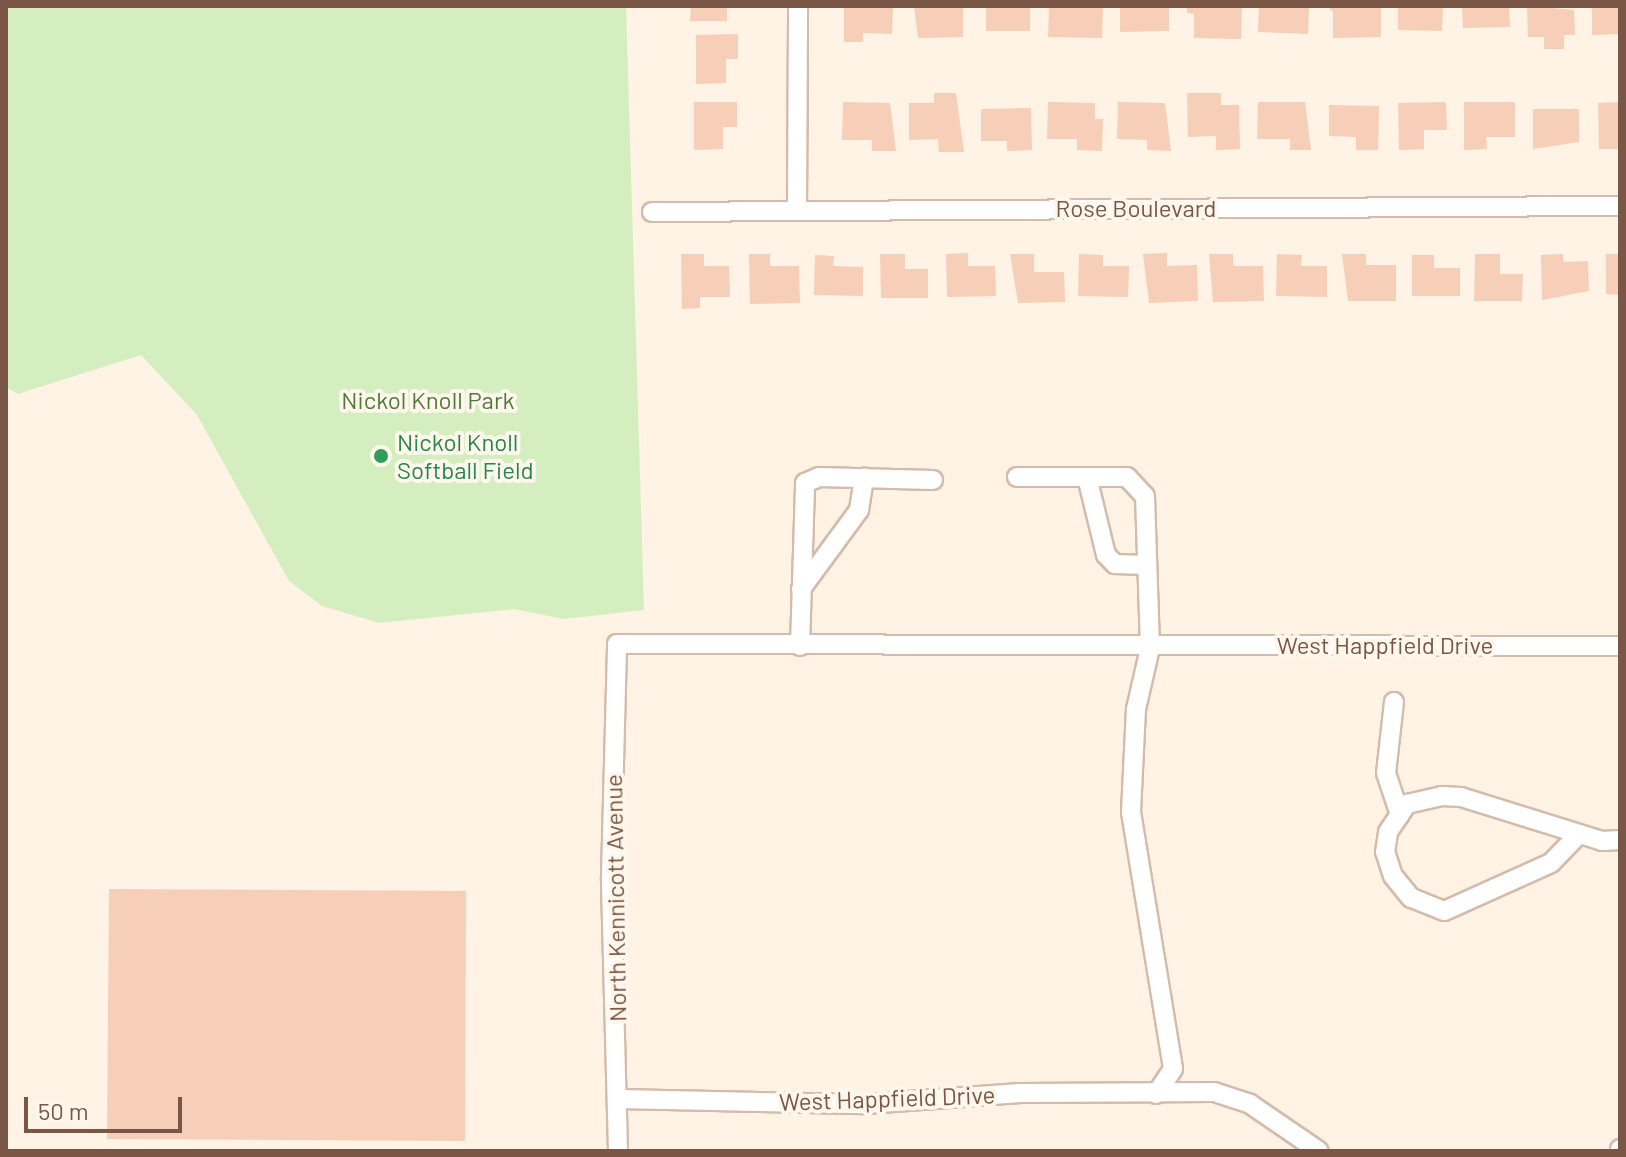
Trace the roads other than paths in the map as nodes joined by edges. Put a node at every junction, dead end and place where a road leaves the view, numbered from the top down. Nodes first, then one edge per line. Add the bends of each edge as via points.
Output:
1 (798, 6) edge
2 (1620, 206) edge
3 (797, 209) junction
4 (652, 212) dead end
5 (864, 477) junction
6 (1017, 477) dead end
7 (1087, 477) junction
8 (933, 480) dead end
9 (1147, 565) junction
10 (801, 589) junction
11 (617, 644) joint
12 (800, 646) junction
13 (1620, 646) edge
14 (1150, 648) junction
15 (1394, 702) dead end
16 (1400, 815) junction
17 (1579, 834) junction
18 (1620, 840) edge
19 (1156, 1094) junction
20 (619, 1099) junction
21 (618, 1151) edge
22 (1319, 1151) edge

1 - 3 street
2 - 3 street, Rose Boulevard
3 - 4 street, Rose Boulevard
5 - 8 street
5 - 10 street via 859,510
5 - 10 street via 819,477 805,483
6 - 7 street
7 - 9 street via 1106,555 1115,564
7 - 9 street via 1127,477 1140,485
9 - 14 street
10 - 12 street
11 - 12 street, West Happfield Drive
11 - 20 street, North Kennicott Avenue via 611,877
12 - 14 street, West Happfield Drive
13 - 14 street, West Happfield Drive
14 - 19 street via 1136,709 1131,812 1173,1069
15 - 16 street via 1386,773
16 - 17 street via 1407,804 1461,797
16 - 17 street via 1388,832 1385,852 1393,876 1411,898 1444,911 1551,863
17 - 18 street
19 - 20 street, West Happfield Drive via 1021,1093 866,1104
19 - 22 street, West Happfield Drive via 1214,1092 1250,1104
20 - 21 street, North Kennicott Avenue

